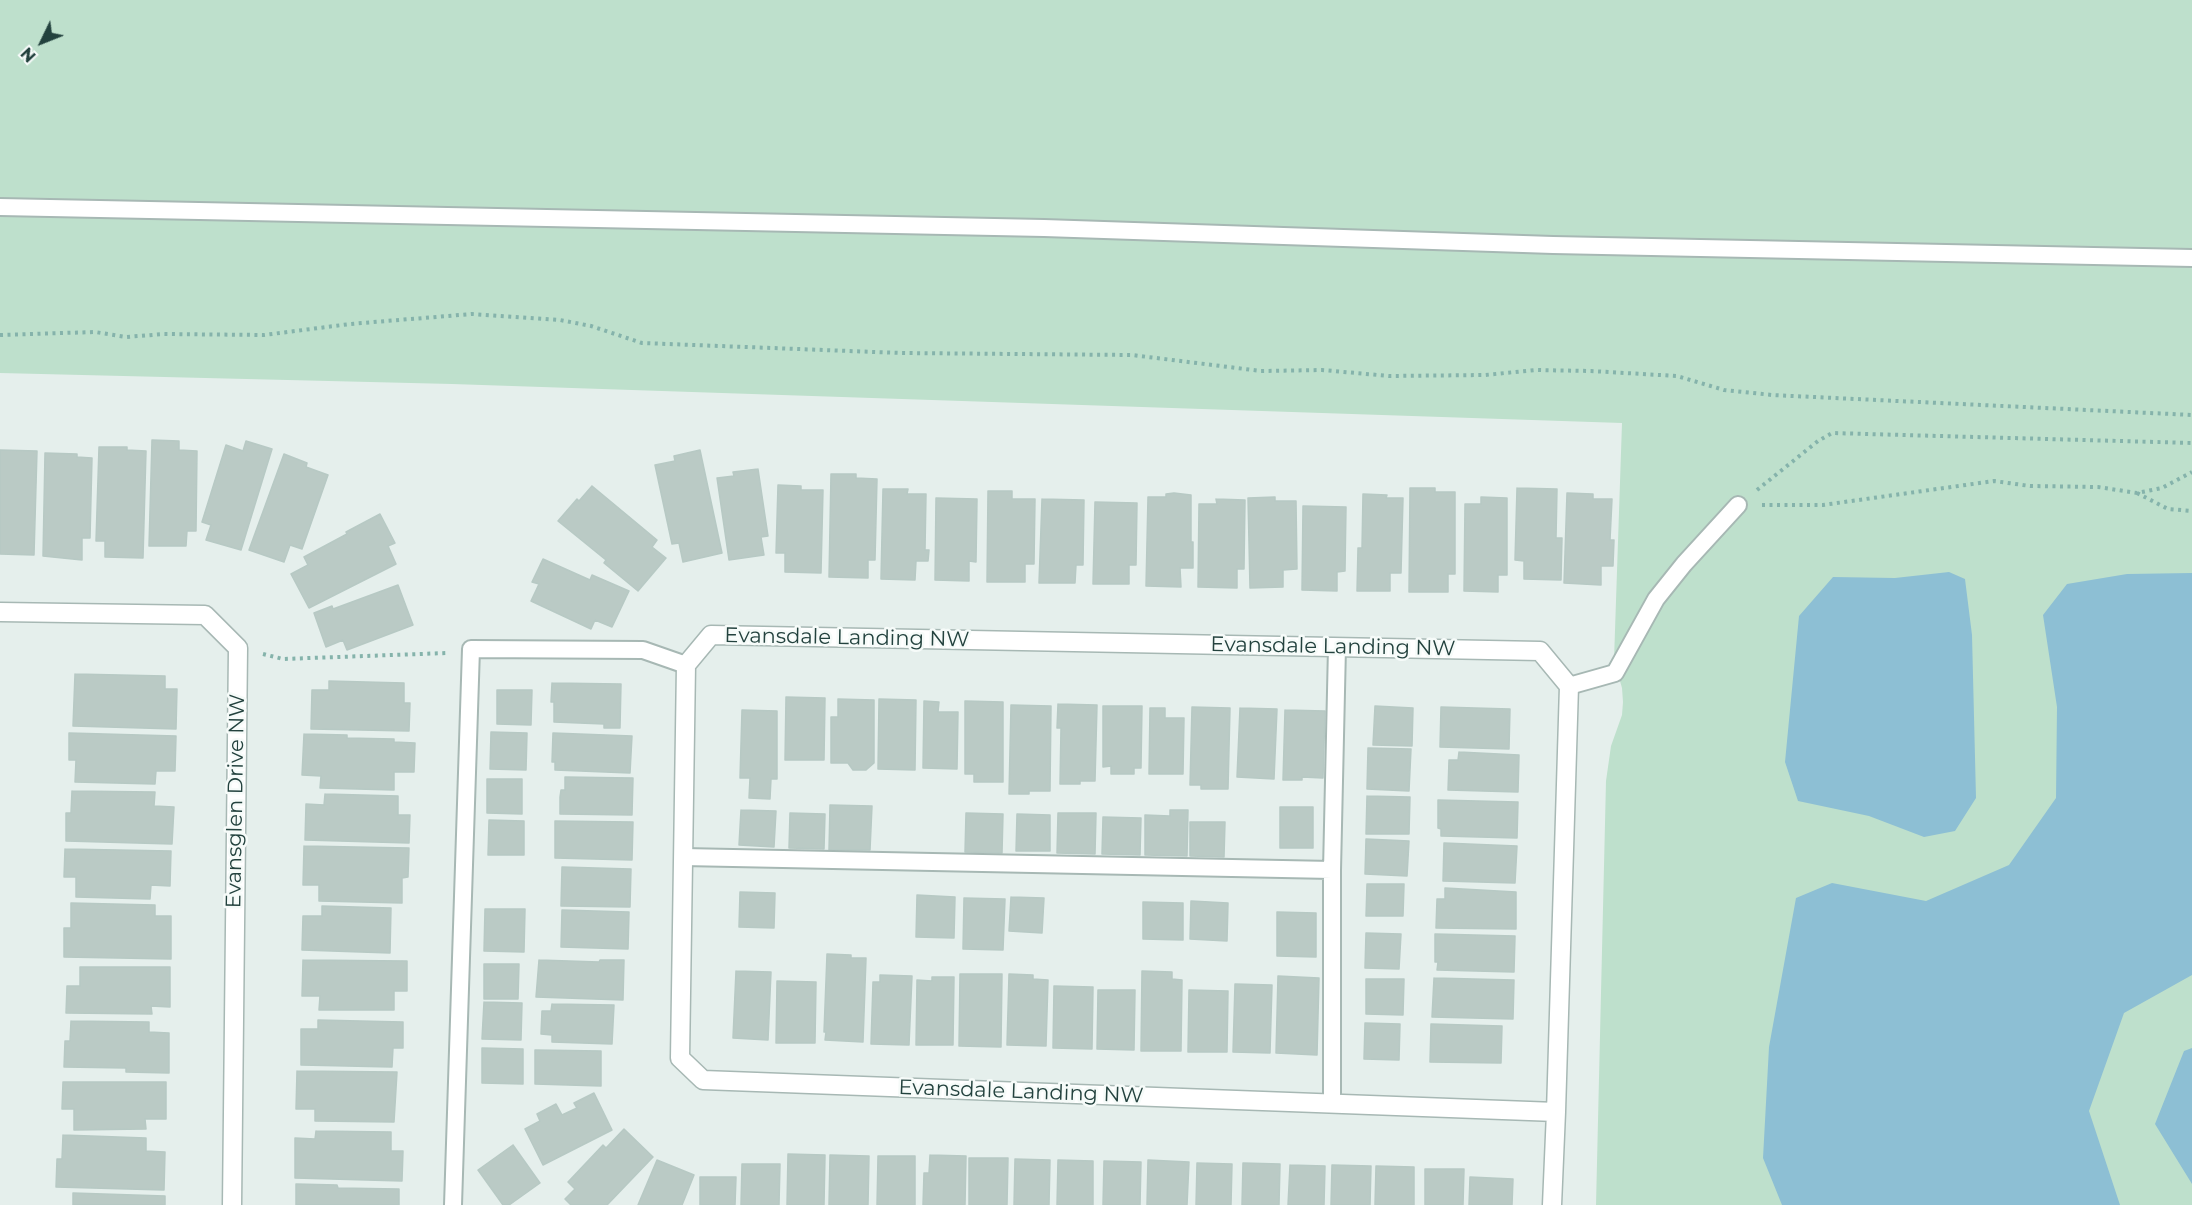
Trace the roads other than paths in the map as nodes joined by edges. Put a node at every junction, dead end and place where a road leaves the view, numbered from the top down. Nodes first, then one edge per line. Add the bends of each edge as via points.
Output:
1 (0, 207) edge
2 (2192, 258) edge
3 (1738, 505) road end
4 (0, 612) edge
5 (1337, 647) junction
6 (686, 666) junction
7 (1569, 686) junction
8 (683, 857) junction
9 (1332, 870) junction
10 (1332, 1104) junction
11 (1556, 1112) junction
12 (232, 1205) edge
13 (453, 1205) edge
14 (1552, 1205) edge

1 - 2 lane via 1044,228 1553,245
3 - 7 lane via 1656,599 1615,673
4 - 12 street, Evansglen Drive NW via 205,615 238,648
5 - 6 street, Evansdale Landing NW via 711,635
5 - 7 street, Evansdale Landing NW via 1540,651
5 - 9 lane
6 - 8 street, Evansdale Landing NW
6 - 13 lane via 643,650 471,649
7 - 11 street
8 - 9 lane
8 - 10 street, Evansdale Landing NW via 680,1058 703,1080
9 - 10 lane
10 - 11 street, Evansdale Landing NW
11 - 14 street

